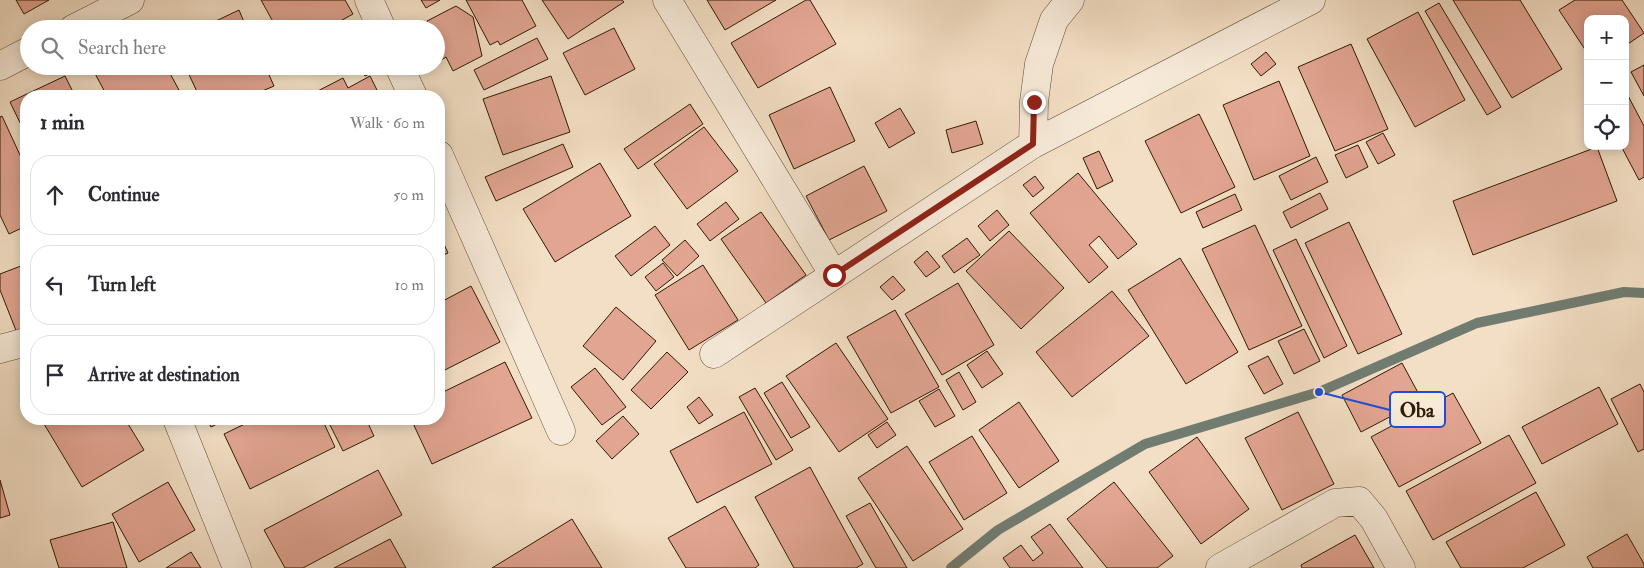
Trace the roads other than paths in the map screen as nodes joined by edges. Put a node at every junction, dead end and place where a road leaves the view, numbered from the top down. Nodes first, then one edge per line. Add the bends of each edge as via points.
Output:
1 (130, 0) edge
2 (370, 0) edge
3 (667, 0) edge
4 (1070, 0) edge
5 (1311, 0) edge
6 (91, 20) edge
7 (378, 20) edge
8 (20, 56) edge
9 (0, 66) edge
10 (403, 75) edge
11 (410, 90) edge
12 (1033, 144) junction
13 (445, 168) edge
14 (834, 275) junction
15 (20, 344) edge
16 (0, 350) edge
17 (714, 354) dead end
18 (179, 425) edge
19 (562, 431) dead end
20 (237, 568) edge
21 (1220, 568) edge
22 (1401, 568) edge

1 - 6 street
2 - 7 street
3 - 14 street
4 - 12 street via 1054,20 1039,64
5 - 12 street
8 - 9 street
10 - 11 street
12 - 14 street
13 - 19 street
14 - 17 street
15 - 16 street
18 - 20 street
21 - 22 street via 1335,504 1359,501 1374,519

